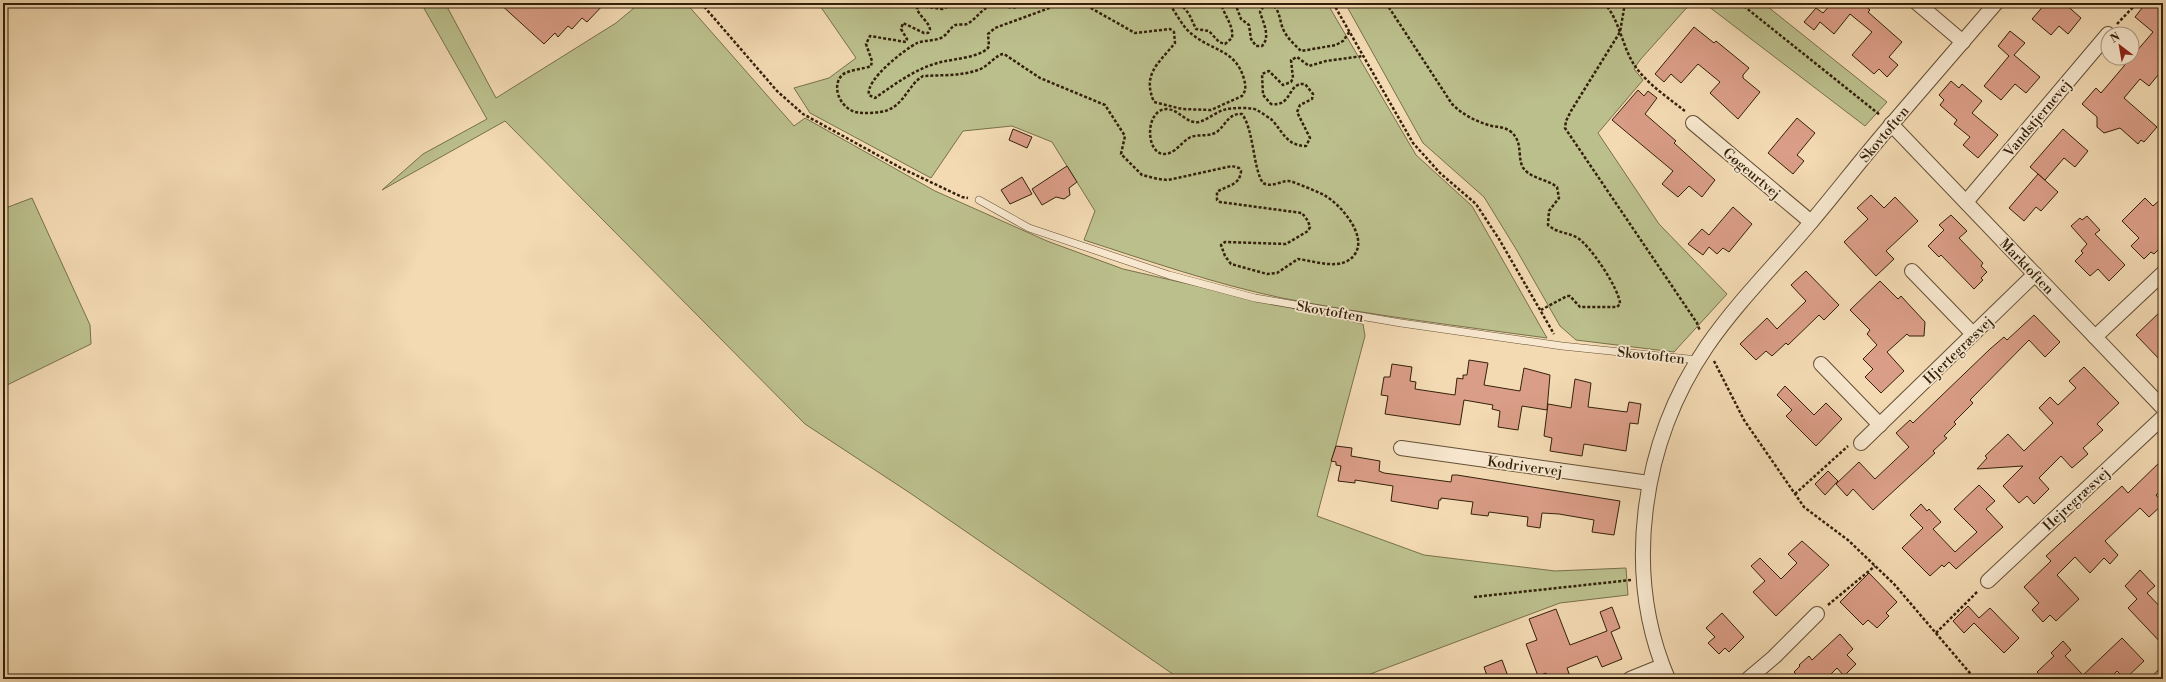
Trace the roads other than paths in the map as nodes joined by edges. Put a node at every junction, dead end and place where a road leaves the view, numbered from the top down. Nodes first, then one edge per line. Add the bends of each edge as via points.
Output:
1 (1917, 3) edge
2 (1996, 3) edge
3 (1963, 42) junction
4 (2100, 44) edge
5 (1692, 123) road end
6 (1891, 124) junction
7 (979, 200) road end
8 (1966, 202) junction
9 (1811, 222) junction
10 (1912, 272) dead end
11 (2163, 272) edge
12 (2035, 274) junction
13 (1973, 334) junction
14 (2095, 337) junction
15 (1698, 360) junction
16 (1821, 364) dead end
17 (2163, 408) edge
18 (2163, 417) edge
19 (1880, 425) junction
20 (1861, 443) road end
21 (1401, 448) dead end
22 (1649, 484) junction
23 (1988, 581) road end
24 (1817, 614) road end
25 (1665, 673) edge
26 (2163, 676) edge
27 (1630, 679) edge
28 (1748, 679) edge
29 (2160, 679) edge

1 - 3 street
2 - 3 street, Skovtoften
3 - 6 street, Skovtoften
4 - 8 street, Vandstjernevej
5 - 9 street, Gøgeurtvej
6 - 8 street, Marktoften
6 - 9 street, Skovtoften
7 - 15 lane, Skovtoften via 1029,228 1169,275 1255,298 1401,323 1562,346
8 - 12 street, Marktoften
9 - 15 street, Skovtoften via 1731,313
10 - 13 street
11 - 14 street
12 - 13 street, Hjertegræsvej
12 - 14 street, Marktoften
13 - 19 street, Hjertegræsvej
14 - 17 street, Marktoften
15 - 22 street, Skovtoften via 1673,407 1659,442
16 - 19 street
18 - 23 street, Hejregræsvej
19 - 20 street, Hjertegræsvej
21 - 22 street, Kodrivervej
22 - 25 street, Skovtoften via 1644,579 1651,621
24 - 28 street via 1774,658
25 - 27 street
26 - 29 street

